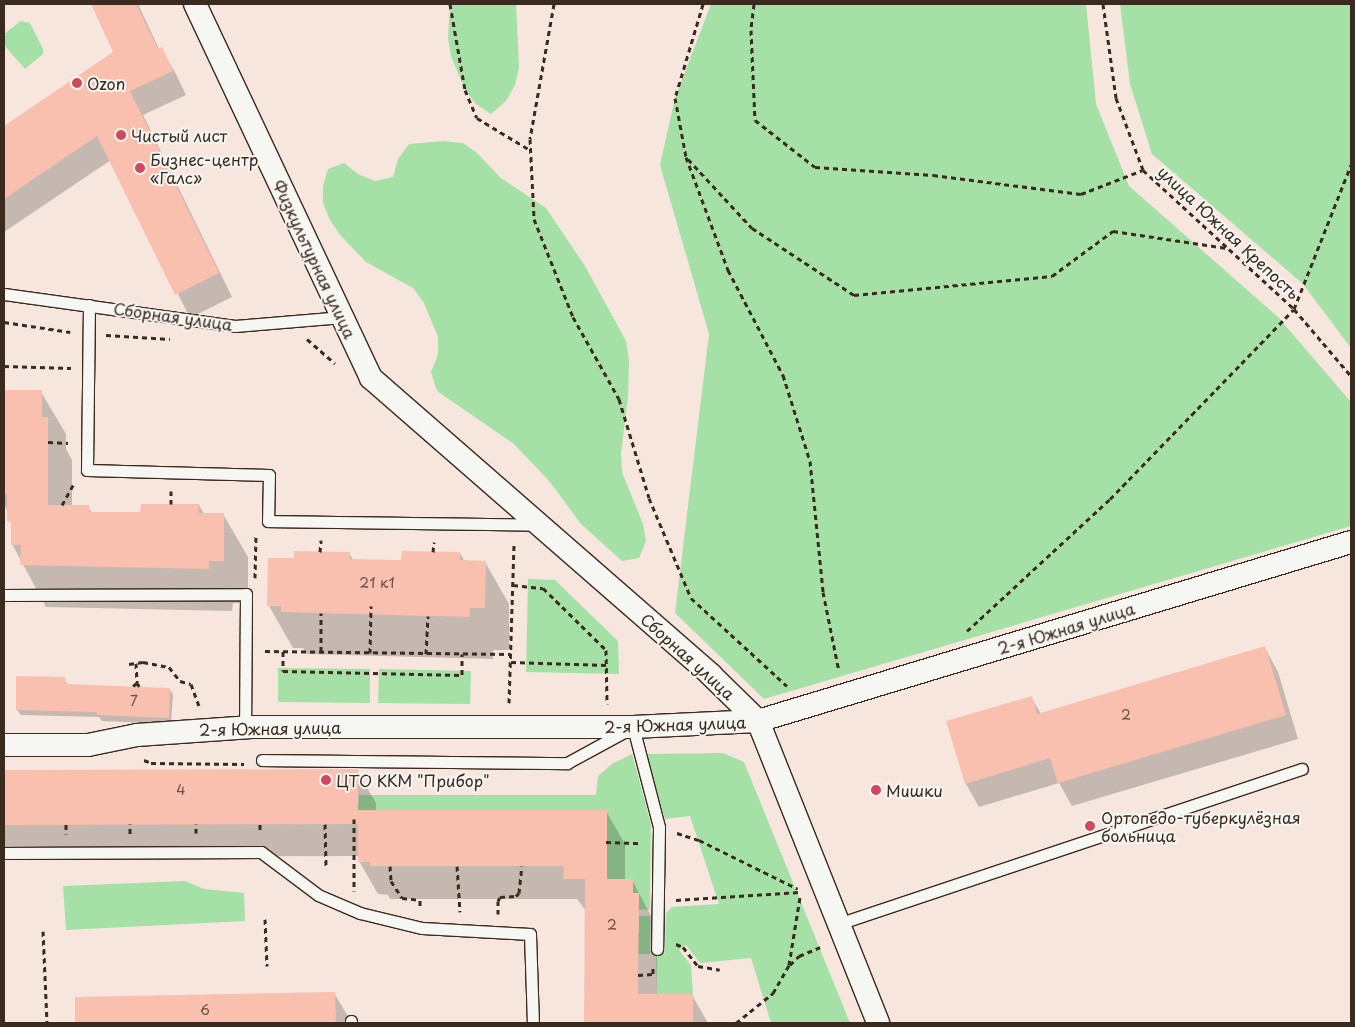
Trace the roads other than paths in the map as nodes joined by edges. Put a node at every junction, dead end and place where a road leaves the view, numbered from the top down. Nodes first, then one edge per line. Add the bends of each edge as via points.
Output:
1 (195, 4) edge
2 (4, 294) edge
3 (89, 305) junction
4 (343, 317) junction
5 (372, 378) joint
6 (539, 525) junction
7 (1351, 542) edge
8 (4, 595) edge
9 (758, 722) junction
10 (245, 727) junction
11 (633, 727) junction
12 (4, 745) edge
13 (262, 760) road end
14 (1302, 769) dead end
15 (4, 853) edge
16 (838, 924) junction
17 (657, 949) dead end
18 (533, 1023) edge
19 (878, 1023) edge

1 - 4 street, Физкультурная улица
2 - 3 lane, Сборная улица
3 - 4 lane, Сборная улица via 235,326
3 - 6 lane via 87,470 269,475 268,521
4 - 5 street, Физкультурная улица
5 - 6 street, Сборная улица
6 - 9 street, Сборная улица via 711,675
7 - 9 street, 2-я Южная улица
8 - 10 lane via 246,594
9 - 11 street, 2-я Южная улица
9 - 16 street, Сборная улица
10 - 11 street, 2-я Южная улица
10 - 12 street, 2-я Южная улица via 137,735 88,744
11 - 13 lane via 567,763
11 - 17 lane via 660,827
14 - 16 lane
15 - 18 lane via 261,852 318,895 360,913 422,928 530,934
16 - 19 street, Сборная улица

